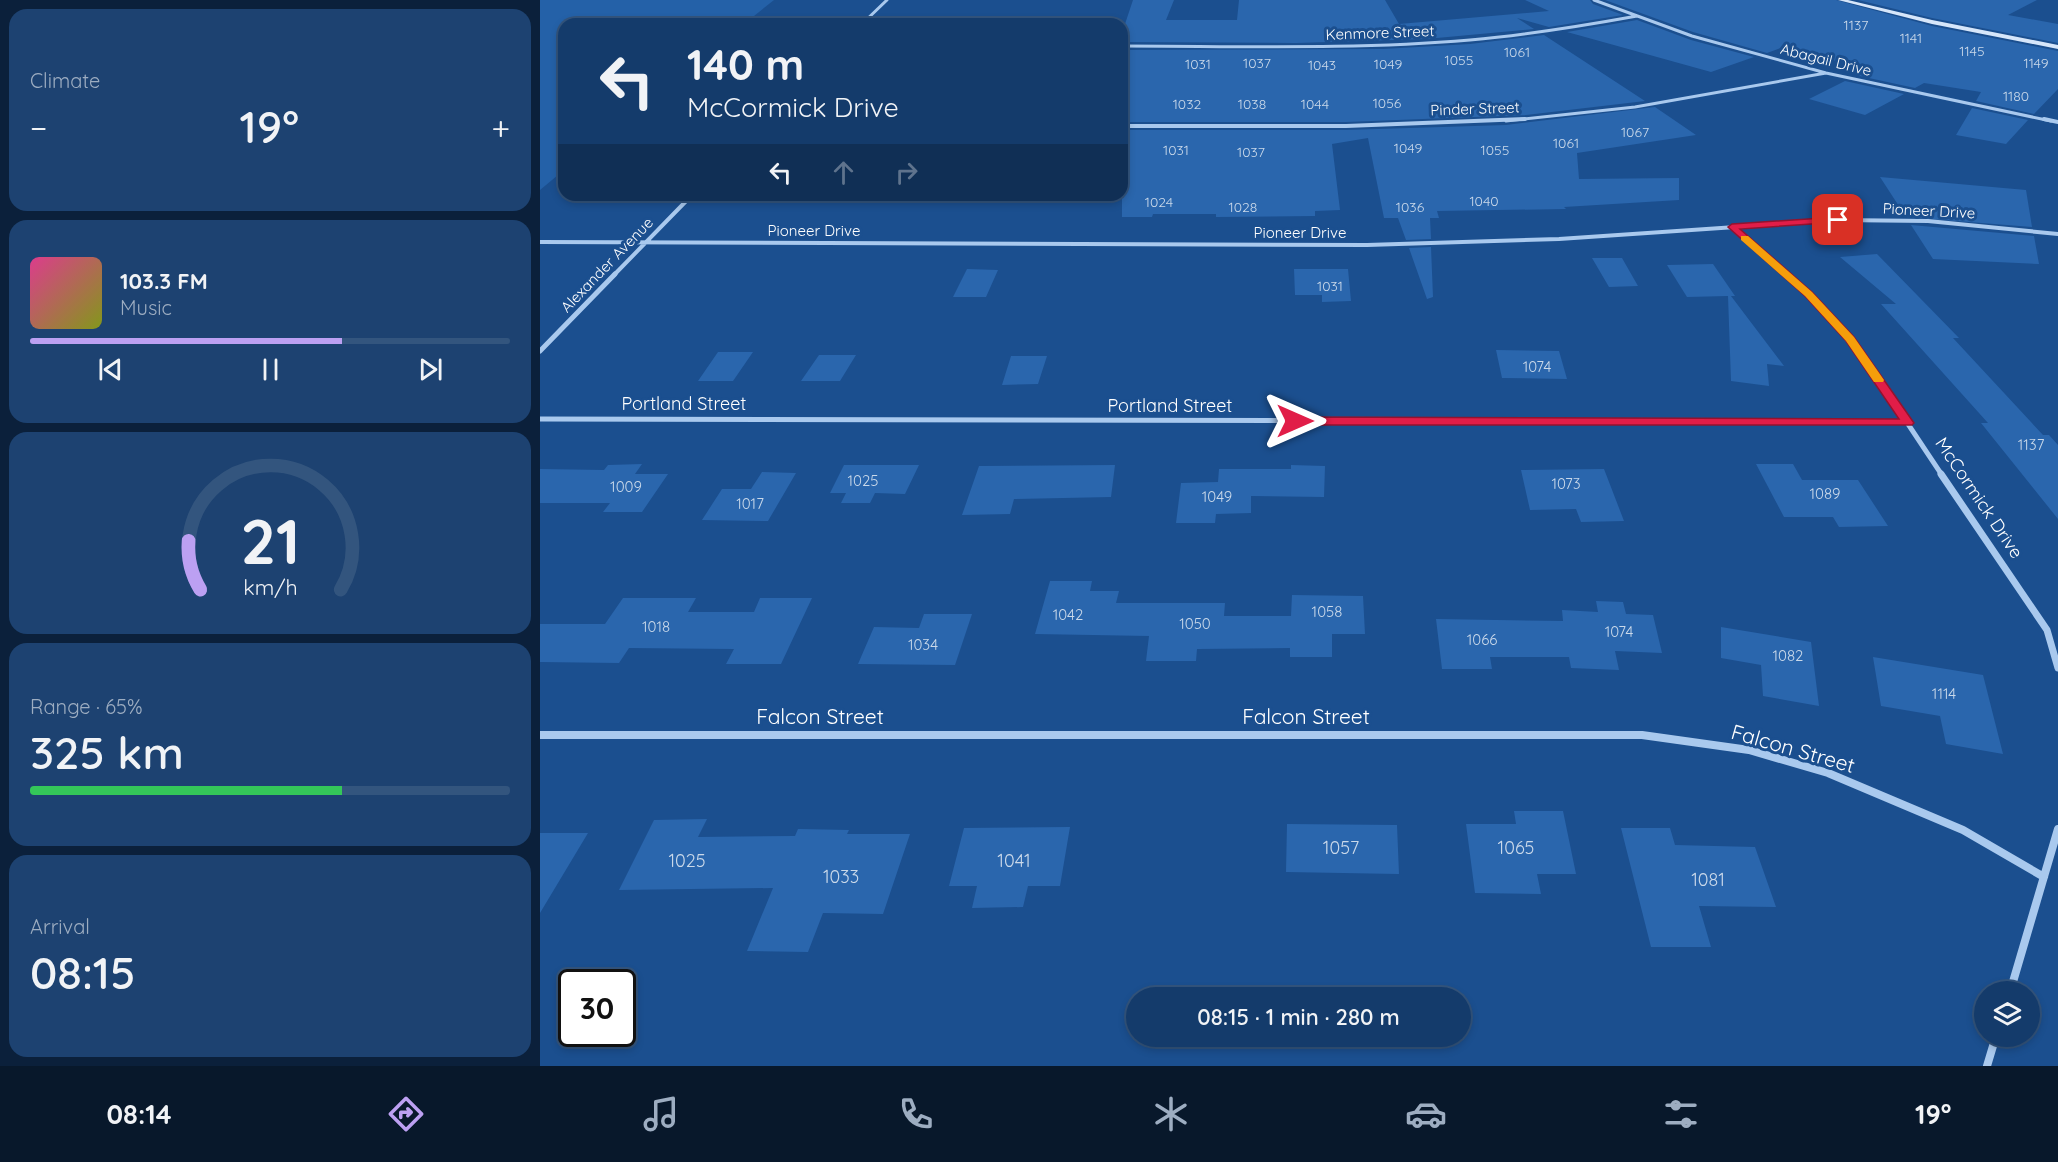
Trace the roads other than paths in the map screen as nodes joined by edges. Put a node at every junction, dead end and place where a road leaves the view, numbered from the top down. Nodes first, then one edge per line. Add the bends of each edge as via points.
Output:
1 (887, 0) edge
2 (1594, 0) edge
3 (1841, 0) edge
4 (1637, 16) junction
5 (868, 18) edge
6 (1128, 46) edge
7 (2058, 46) edge
8 (1826, 73) junction
9 (2058, 122) edge
10 (1128, 126) edge
11 (686, 201) edge
12 (1732, 227) junction
13 (2058, 234) edge
14 (540, 243) edge
15 (646, 243) junction
16 (540, 351) edge
17 (540, 419) edge
18 (1908, 423) junction
19 (2058, 668) edge
20 (540, 735) edge
21 (2058, 829) edge
22 (2044, 877) junction
23 (2013, 981) edge
24 (1993, 1047) edge
25 (1988, 1066) edge

1 - 5 street
2 - 4 street, Abagail Drive
3 - 7 street
4 - 6 street, Kenmore Street via 1564,30 1469,40 1323,46
4 - 8 street, Abagail Drive via 1732,48
8 - 9 street, Abagail Drive
8 - 10 street, Pinder Street via 1669,103 1514,120 1359,126
11 - 15 street, Alexander Avenue
12 - 13 street, Pioneer Drive via 1838,220 1928,221
12 - 15 street, Pioneer Drive via 1559,239 1367,245
12 - 18 street, McCormick Drive via 1809,294 1850,339
14 - 15 street, Pioneer Drive
15 - 16 street, Alexander Avenue
17 - 18 street, Portland Street
18 - 19 street, McCormick Drive via 2047,630
20 - 22 street, Falcon Street via 1642,735 1749,750 1828,773 1963,830
21 - 22 street
22 - 23 street
24 - 25 street

